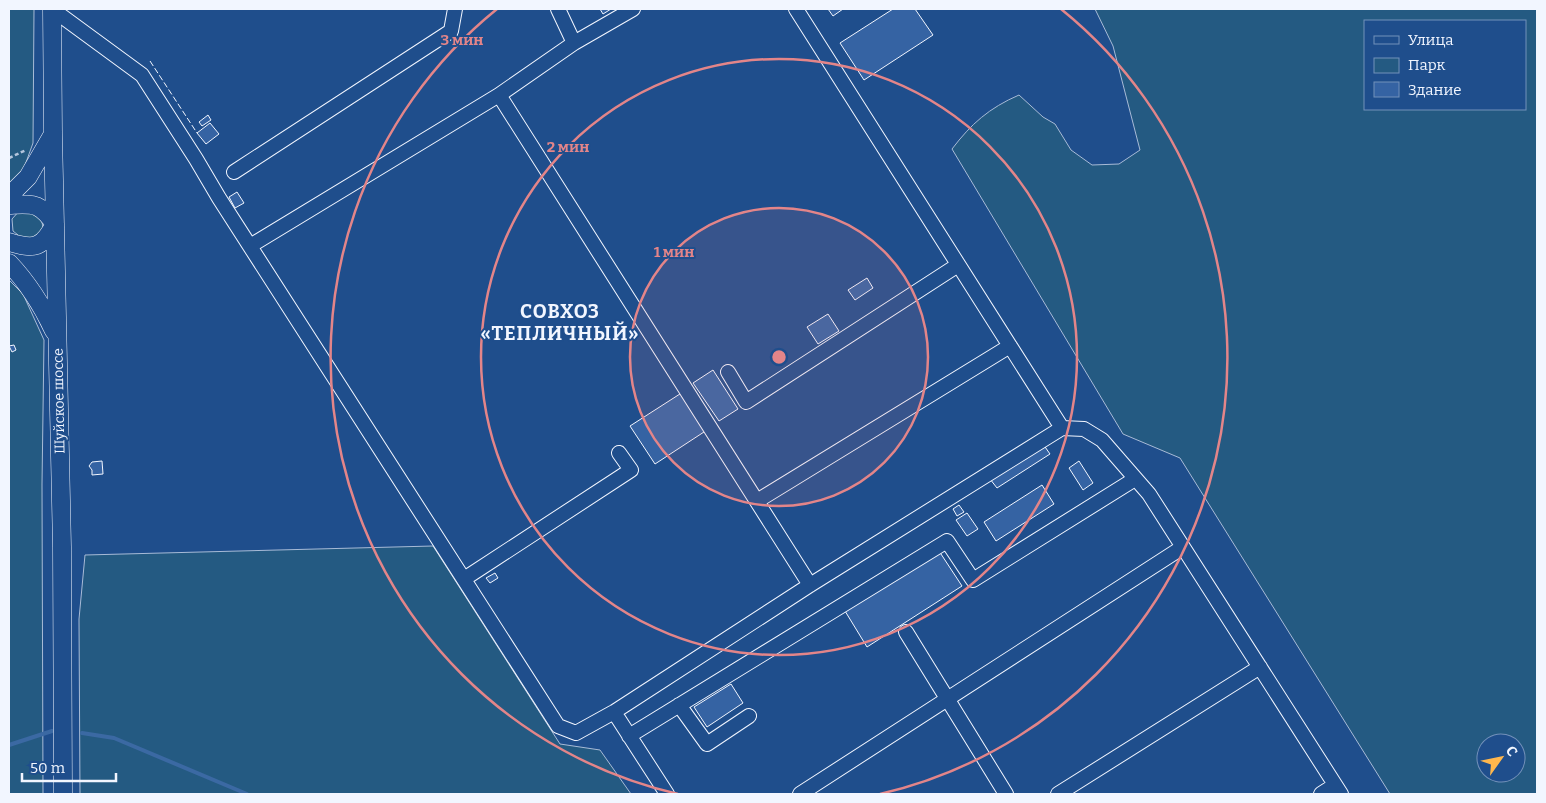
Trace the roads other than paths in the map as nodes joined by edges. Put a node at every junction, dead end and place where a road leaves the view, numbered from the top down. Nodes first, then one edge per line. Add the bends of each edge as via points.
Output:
1 (52, 9) edge
2 (455, 9) edge
3 (558, 9) edge
4 (632, 9) edge
5 (796, 9) edge
6 (574, 43) junction
7 (499, 95) junction
8 (53, 134) junction
9 (234, 172) dead end
10 (9, 196) edge
11 (9, 205) edge
12 (55, 224) junction
13 (9, 242) edge
14 (250, 246) junction
15 (9, 263) edge
16 (958, 265) junction
17 (57, 338) junction
18 (1010, 346) junction
19 (728, 372) dead end
20 (1062, 428) junction
21 (620, 453) dead end
22 (1135, 479) junction
23 (757, 501) junction
24 (1183, 546) junction
25 (464, 579) junction
26 (810, 585) junction
27 (906, 632) dead end
28 (1260, 667) junction
29 (946, 700) junction
30 (680, 705) junction
31 (614, 712) junction
32 (750, 716) dead end
33 (629, 736) junction
34 (1338, 790) edge
35 (63, 794) edge
36 (667, 794) edge
37 (800, 794) edge
38 (1006, 794) edge
39 (1058, 794) edge
40 (1321, 794) edge

1 - 8 main road, Шуйское шоссе
1 - 14 lane via 142,75
2 - 9 lane via 451,32
3 - 6 lane
4 - 6 lane
5 - 16 lane
6 - 7 lane
7 - 14 lane
7 - 23 lane
8 - 10 main road via 28,178
8 - 12 main road, Шуйское шоссе
11 - 12 main road via 36,204
12 - 13 main road via 47,238 36,246 23,247
12 - 17 main road, Шуйское шоссе
14 - 25 lane
15 - 17 main road via 43,306
16 - 18 lane
16 - 19 lane via 746,402
17 - 35 main road, Шуйское шоссе
18 - 20 lane
18 - 23 lane
20 - 22 lane via 1084,428 1102,440
20 - 26 lane
21 - 25 lane via 631,470
22 - 24 lane
22 - 30 lane via 973,580 948,541
23 - 26 lane
24 - 28 lane
24 - 29 lane
25 - 31 lane via 558,726 576,733
26 - 31 lane
27 - 29 lane
28 - 34 lane
28 - 39 lane
29 - 37 lane
29 - 38 lane
30 - 32 lane via 707,744
30 - 33 lane
31 - 33 lane
33 - 36 lane
34 - 40 lane

